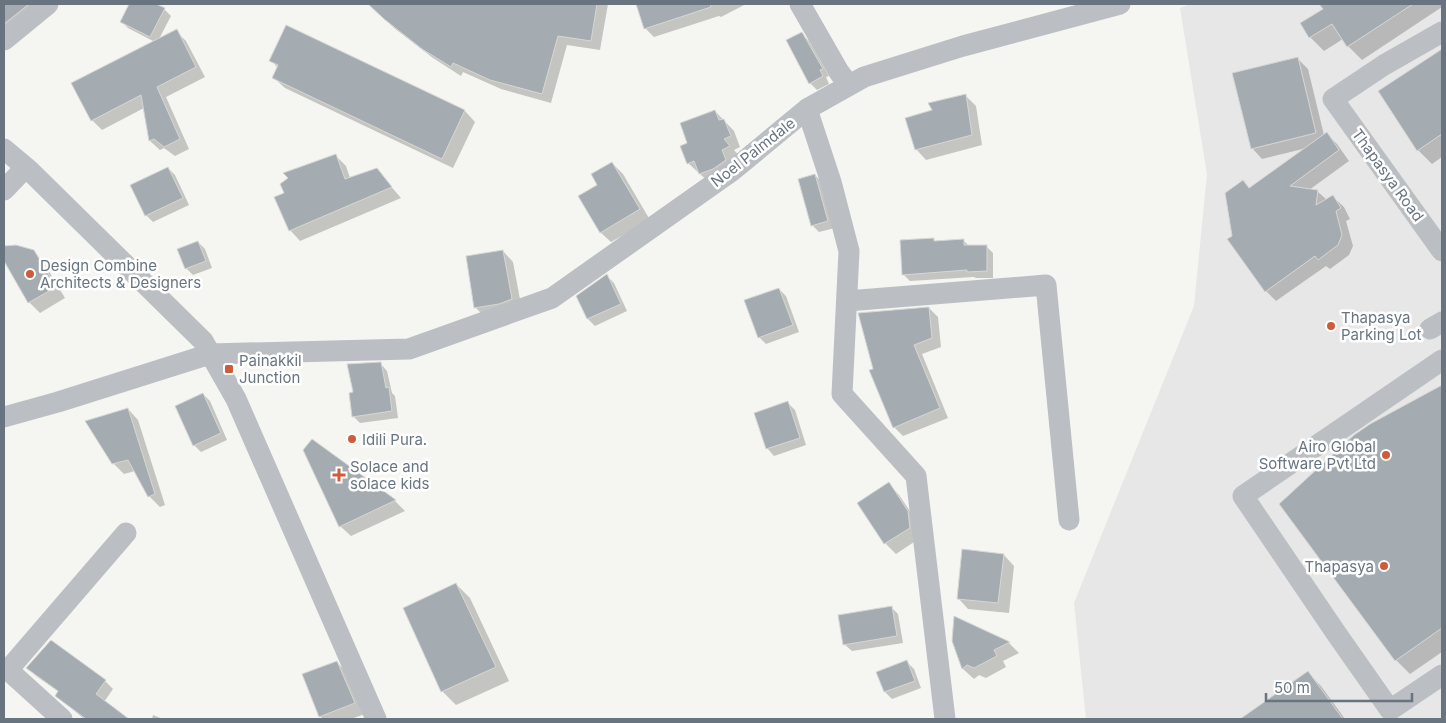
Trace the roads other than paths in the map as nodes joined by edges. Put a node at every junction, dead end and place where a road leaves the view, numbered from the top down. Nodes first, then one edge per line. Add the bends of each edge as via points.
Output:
1 (48, 4) edge
2 (800, 4) edge
3 (1120, 4) edge
4 (1442, 32) edge
5 (4, 40) edge
6 (849, 85) junction
7 (807, 109) junction
8 (4, 149) edge
9 (25, 168) junction
10 (4, 190) edge
11 (1442, 251) edge
12 (847, 301) junction
13 (210, 354) junction
14 (1442, 360) edge
15 (4, 418) edge
16 (1070, 520) dead end
17 (126, 533) dead end
18 (1442, 675) edge
19 (62, 719) edge
20 (376, 719) edge
21 (946, 719) edge

1 - 5 street
2 - 6 street
3 - 6 street, Noel Palmdale via 964,46 864,77
4 - 11 street, Thapasya Road via 1333,99
6 - 7 street, Noel Palmdale
7 - 12 street via 849,251
7 - 13 street, Noel Palmdale via 732,171 552,298 409,349
8 - 9 street
9 - 10 street
9 - 13 street via 203,342
12 - 16 street via 1046,285
12 - 21 street via 842,394 916,476
13 - 15 street, Noel Palmdale
13 - 20 street via 236,399
14 - 18 street via 1243,496 1390,710
17 - 19 street via 8,670

